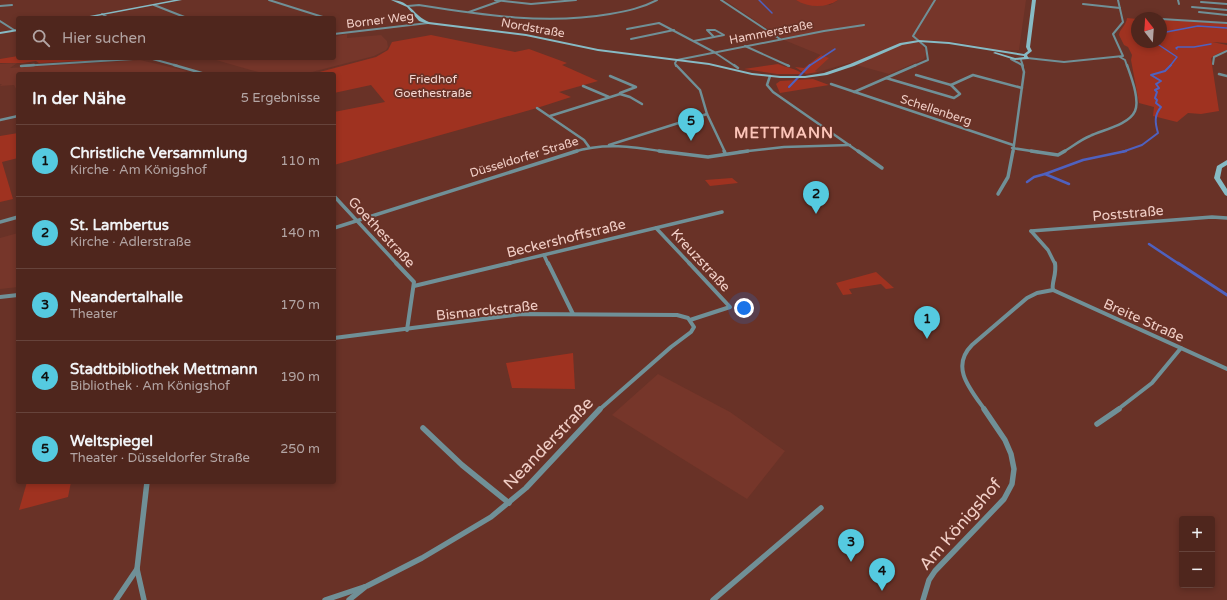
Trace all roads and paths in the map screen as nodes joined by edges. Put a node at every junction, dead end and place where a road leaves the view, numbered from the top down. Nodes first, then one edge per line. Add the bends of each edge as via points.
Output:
1 (180, 0) edge
2 (269, 0) edge
3 (393, 0) edge
4 (495, 0) edge
5 (576, 0) edge
6 (657, 0) edge
7 (721, 0) edge
8 (934, 0) edge
9 (1034, 0) edge
10 (1118, 0) edge
11 (1178, 0) edge
12 (500, 1) junction
13 (1201, 2) dead end
14 (1083, 4) dead end
15 (1180, 4) dead end
16 (1227, 4) edge
17 (12, 5) dead end
18 (154, 5) junction
19 (0, 6) edge
20 (408, 6) junction
21 (1192, 7) dead end
22 (1120, 8) junction
23 (1227, 10) edge
24 (1199, 12) dead end
25 (468, 13) junction
26 (102, 14) junction
27 (1227, 15) edge
28 (92, 16) edge
29 (106, 16) edge
30 (182, 16) edge
31 (320, 16) edge
32 (1167, 19) edge
33 (0, 21) edge
34 (428, 23) junction
35 (1227, 23) edge
36 (864, 26) dead end
37 (627, 29) dead end
38 (16, 30) edge
39 (674, 30) junction
40 (0, 33) edge
41 (336, 34) edge
42 (715, 38) junction
43 (631, 39) dead end
44 (780, 39) junction
45 (694, 41) junction
46 (919, 41) junction
47 (745, 46) junction
48 (1028, 47) junction
49 (714, 52) junction
50 (1017, 52) junction
51 (1227, 52) edge
52 (1000, 53) junction
53 (1026, 56) junction
54 (1120, 57) junction
55 (1011, 59) junction
56 (117, 60) edge
57 (156, 60) edge
58 (677, 60) junction
59 (1021, 60) junction
60 (1213, 64) dead end
61 (1022, 65) junction
62 (21, 66) dead end
63 (789, 66) dead end
64 (738, 68) dead end
65 (198, 72) edge
66 (1219, 74) dead end
67 (916, 75) dead end
68 (610, 76) dead end
69 (770, 76) junction
70 (1227, 76) edge
71 (886, 78) junction
72 (831, 84) dead end
73 (951, 85) junction
74 (583, 86) dead end
75 (1022, 88) junction
76 (853, 92) junction
77 (620, 94) junction
78 (609, 97) junction
79 (642, 104) dead end
80 (537, 108) dead end
81 (707, 114) junction
82 (16, 116) edge
83 (550, 116) junction
84 (0, 120) edge
85 (608, 145) junction
86 (850, 145) junction
87 (1013, 146) junction
88 (589, 147) junction
89 (724, 153) junction
90 (1227, 162) edge
91 (882, 168) dead end
92 (998, 194) dead end
93 (1227, 194) edge
94 (336, 198) edge
95 (722, 212) dead end
96 (16, 218) edge
97 (1227, 218) edge
98 (358, 220) junction
99 (0, 222) edge
100 (336, 227) edge
101 (656, 228) junction
102 (544, 255) junction
103 (414, 286) junction
104 (1053, 290) junction
105 (16, 295) edge
106 (0, 297) edge
107 (573, 314) junction
108 (690, 320) junction
109 (406, 330) junction
110 (336, 338) edge
111 (1181, 348) junction
112 (1227, 368) edge
113 (1097, 424) dead end
114 (423, 428) dead end
115 (147, 484) edge
116 (509, 503) junction
117 (821, 508) dead end
118 (137, 568) junction
119 (367, 586) junction
120 (116, 600) edge
121 (144, 600) edge
122 (325, 600) edge
123 (349, 600) edge
124 (713, 600) edge
125 (924, 600) edge

1 - 18 main road
2 - 31 street
3 - 20 main road
4 - 12 street
5 - 12 street via 532,4
6 - 25 street via 630,10 578,18 519,19
7 - 44 street
8 - 46 street via 913,36
9 - 48 main road
10 - 22 street
11 - 15 street
12 - 25 street
13 - 16 street
14 - 22 street
17 - 19 street
18 - 26 main road
18 - 30 street
20 - 25 street via 420,5
20 - 34 main road via 420,20
21 - 23 street
22 - 54 street, Schellenberg via 1123,22 1113,34 1123,55
24 - 27 street
26 - 28 main road
26 - 29 street
32 - 35 street
33 - 38 street
34 - 41 street, Borner Weg
34 - 58 main road, Nordstraße via 526,35 598,50
36 - 44 street, Hammerstraße
37 - 39 street via 659,23
38 - 40 main road
39 - 43 street
39 - 45 street
42 - 42 street via 724,35 715,30 706,31
42 - 45 street
44 - 47 street, Hammerstraße
45 - 49 street
46 - 52 main road, Nordstraße via 949,43
46 - 69 main road, Nordstraße via 907,43 828,73 812,76
46 - 71 street, Schellenberg via 928,50 928,60
47 - 49 street, Hammerstraße
47 - 63 street
48 - 50 main road
48 - 53 main road via 1030,51
49 - 58 street, Hammerstraße
49 - 64 street
50 - 52 main road
50 - 53 main road
51 - 60 street via 1214,57
52 - 55 main road
53 - 54 street via 1066,62
53 - 59 main road
54 - 87 street, Schellenberg via 1125,60 1134,86 1135,111 1126,121 1088,136 1058,155
55 - 59 main road
55 - 61 street
56 - 62 street
57 - 65 street
58 - 69 main road, Nordstraße
58 - 81 street via 674,64 700,90
59 - 61 street
61 - 75 street
66 - 70 street
67 - 73 street, Schellenberg
68 - 77 street via 636,87
69 - 86 street via 767,85 770,90
71 - 73 street via 954,98 960,94
71 - 76 street, Schellenberg
72 - 76 street, Schellenberg
73 - 75 street via 973,76
74 - 78 street
75 - 87 street
76 - 87 street, Schellenberg
77 - 78 street
77 - 79 street
78 - 83 street
80 - 83 street
81 - 85 street
81 - 89 street
82 - 84 street
83 - 88 street via 584,140
85 - 88 street, Düsseldorfer Straße
85 - 89 street, Düsseldorfer Straße via 692,156 723,156
86 - 89 street, Düsseldorfer Straße via 784,147
86 - 91 street
87 - 92 street via 1009,177
88 - 98 street, Düsseldorfer Straße
90 - 93 main road via 1219,168 1217,178
94 - 98 street, Goethestraße
95 - 101 street, Beckershoffstraße
96 - 99 street
97 - 104 street, Poststraße via 1031,231 1054,262 1057,278
98 - 100 street, Düsseldorfer Straße
98 - 103 street, Goethestraße via 411,279
101 - 102 street, Beckershoffstraße
101 - 108 street, Kreuzstraße via 730,307
102 - 103 street, Beckershoffstraße
102 - 107 street
103 - 109 street, Goethestraße
104 - 111 street, Breite Straße
104 - 125 street, Am Königshof via 1032,295 973,344 962,358 961,366 967,382 1012,454 1015,463 1014,482 1004,499 935,571 929,580
105 - 106 street
107 - 108 street, Bismarckstraße via 677,315
107 - 109 street, Bismarckstraße via 515,315
108 - 116 street, Neanderstraße via 694,327 691,332 605,404
109 - 110 street, Bismarckstraße
111 - 112 street, Breite Straße
111 - 113 street via 1152,383
114 - 116 street via 462,465
115 - 118 street
116 - 119 street, Neanderstraße via 452,541
117 - 124 street
118 - 120 street
118 - 121 street
119 - 122 street, Neanderstraße
119 - 123 street, Neanderstraße

